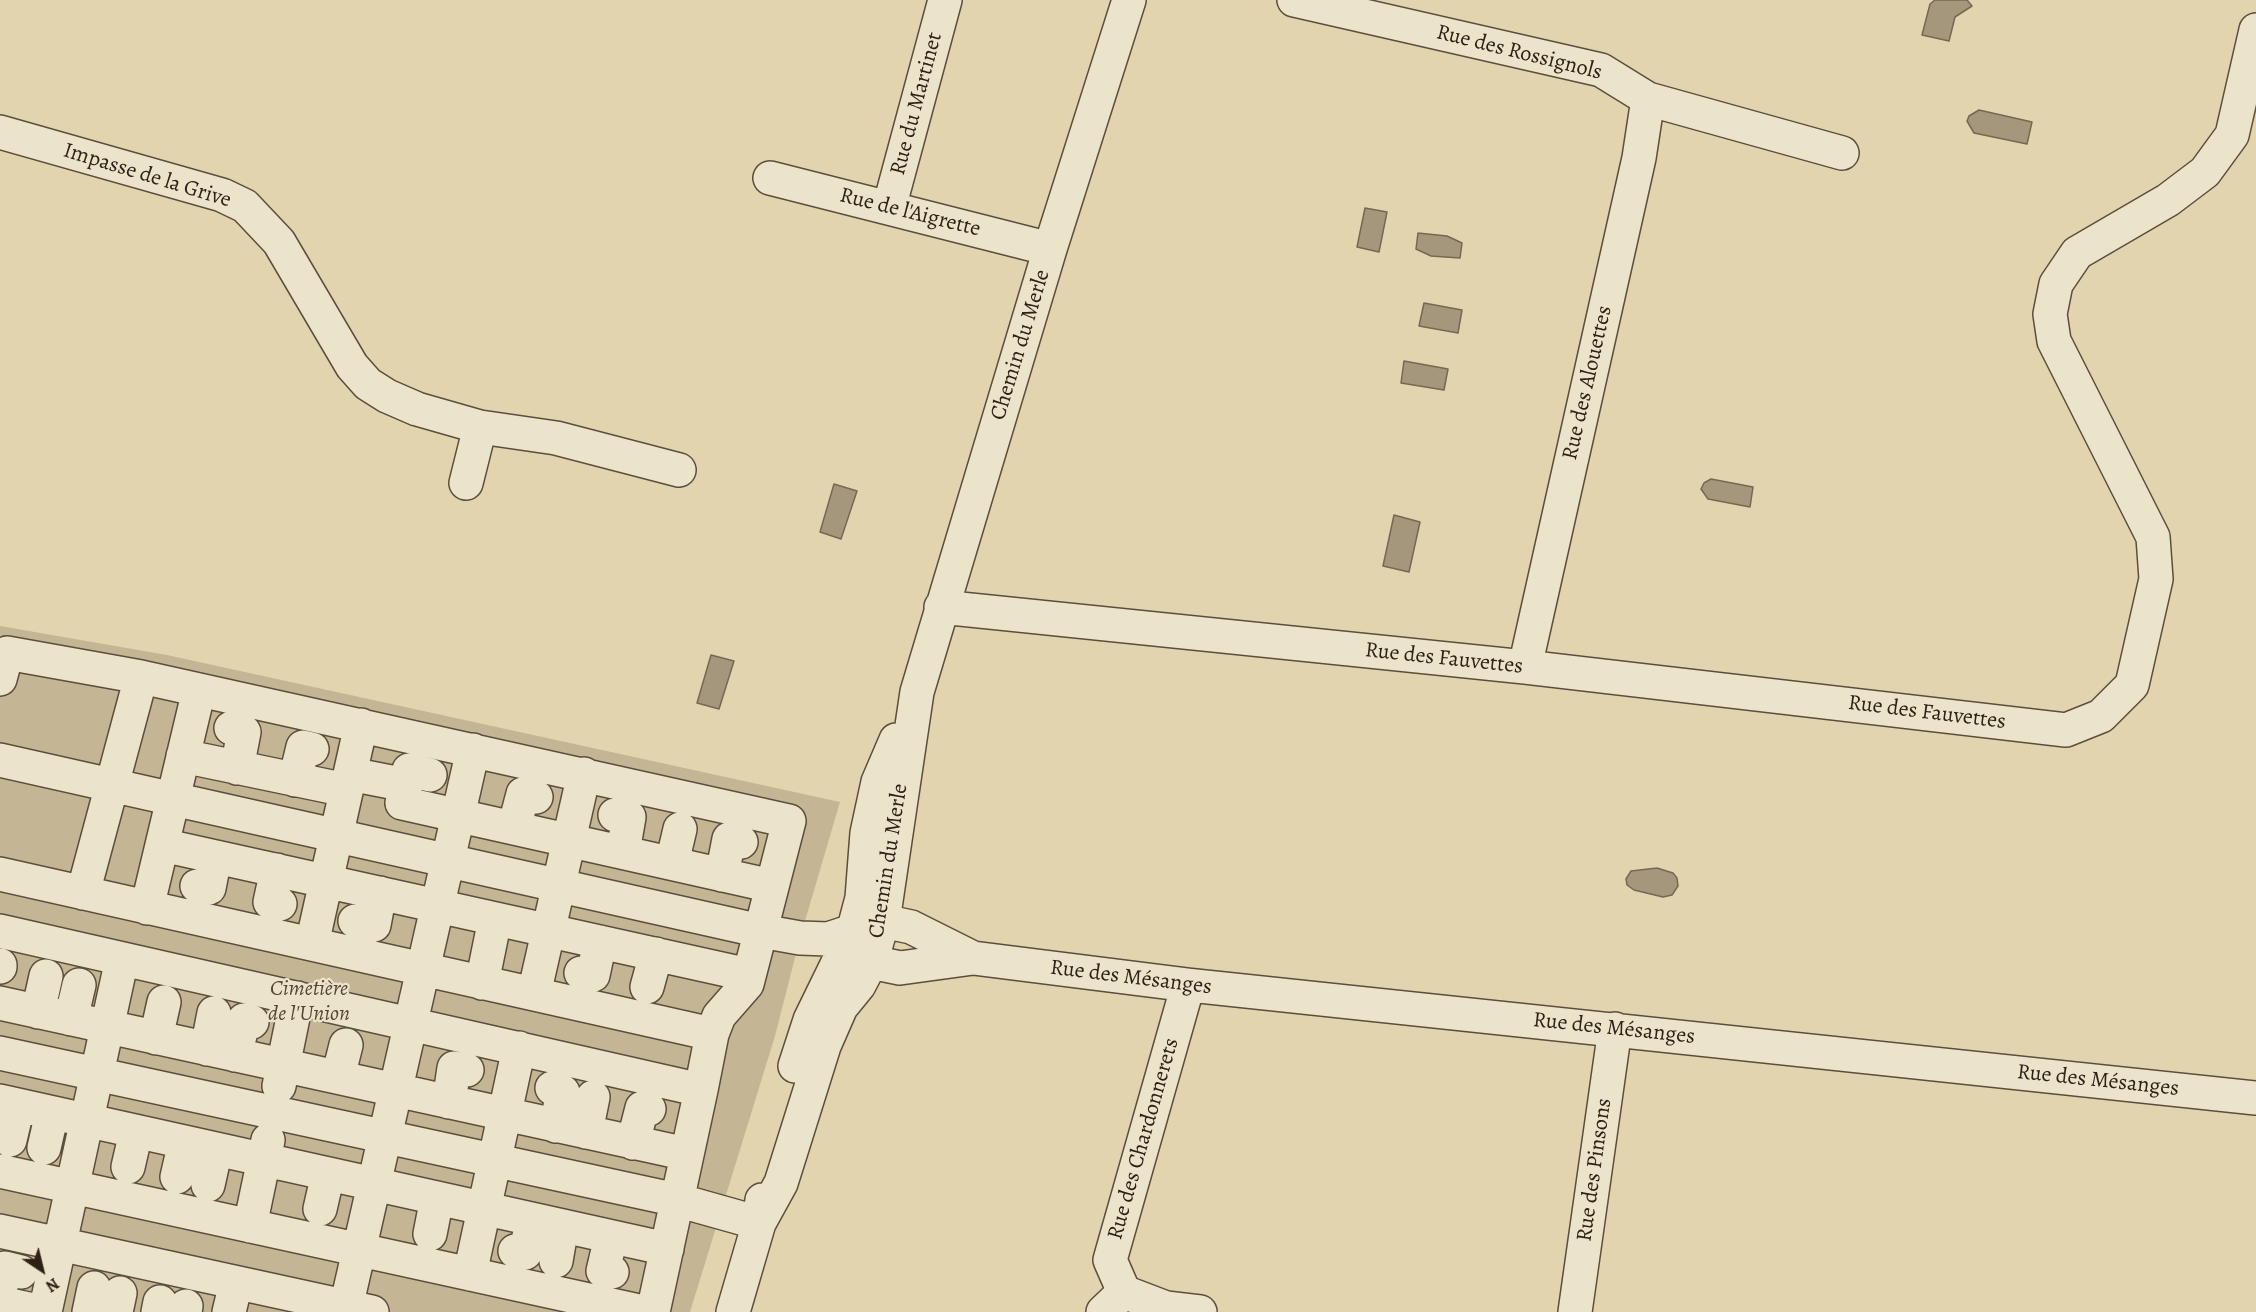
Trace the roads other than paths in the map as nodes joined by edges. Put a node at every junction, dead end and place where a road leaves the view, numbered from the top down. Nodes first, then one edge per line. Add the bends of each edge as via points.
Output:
1 (945, 0) edge
2 (1129, 0) edge
3 (1294, 0) edge
4 (2256, 30) edge
5 (1648, 99) junction
6 (0, 132) edge
7 (1842, 153) dead end
8 (770, 178) dead end
9 (890, 208) junction
10 (1050, 249) junction
11 (480, 427) junction
12 (679, 470) dead end
13 (466, 483) dead end
14 (941, 607) junction
15 (1525, 667) junction
16 (141, 677) junction
17 (0, 679) edge
18 (199, 690) junction
19 (361, 725) junction
20 (231, 728) dead end
21 (312, 749) dead end
22 (472, 750) junction
23 (183, 756) junction
24 (0, 760) edge
25 (237, 768) junction
26 (584, 774) junction
27 (296, 780) junction
28 (348, 782) junction
29 (112, 785) junction
30 (536, 797) dead end
31 (173, 798) junction
32 (458, 815) junction
33 (615, 815) dead end
34 (514, 828) junction
35 (680, 830) dead end
36 (336, 835) junction
37 (569, 840) junction
38 (741, 842) dead end
39 (162, 845) junction
40 (623, 852) junction
41 (215, 857) junction
42 (447, 860) junction
43 (672, 863) junction
44 (277, 870) junction
45 (0, 874) edge
46 (722, 875) junction
47 (326, 881) junction
48 (197, 885) dead end
49 (559, 885) junction
50 (772, 886) junction
51 (83, 893) junction
52 (380, 893) junction
53 (279, 904) dead end
54 (437, 906) junction
55 (147, 908) junction
56 (495, 918) junction
57 (355, 921) dead end
58 (868, 927) junction
59 (549, 930) junction
60 (0, 931) edge
61 (760, 931) junction
62 (600, 942) junction
63 (312, 944) junction
64 (656, 954) junction
65 (973, 958) junction
66 (122, 959) junction
67 (871, 962) junction
68 (423, 969) junction
69 (581, 973) dead end
70 (749, 975) junction
71 (46, 976) dead end
72 (482, 982) junction
73 (78, 985) dead end
74 (1188, 985) junction
75 (647, 987) dead end
76 (534, 994) junction
77 (297, 998) junction
78 (164, 1002) dead end
79 (0, 1003) edge
80 (38, 1012) junction
81 (214, 1013) dead end
82 (71, 1018) junction
83 (252, 1022) dead end
84 (410, 1024) junction
85 (107, 1026) junction
86 (1615, 1029) junction
87 (712, 1034) junction
88 (156, 1038) junction
89 (346, 1045) dead end
90 (519, 1048) junction
91 (221, 1052) junction
92 (0, 1053) edge
93 (283, 1065) junction
94 (467, 1071) dead end
95 (97, 1074) junction
96 (338, 1077) junction
97 (552, 1088) dead end
98 (395, 1090) junction
99 (700, 1090) junction
100 (593, 1097) dead end
101 (2256, 1098) edge
102 (449, 1102) junction
103 (9, 1103) edge
104 (649, 1109) dead end
105 (273, 1112) junction
106 (52, 1113) junction
107 (505, 1114) junction
108 (87, 1121) junction
109 (571, 1129) junction
110 (136, 1132) junction
111 (385, 1137) junction
112 (10, 1140) dead end
113 (633, 1143) junction
114 (201, 1146) junction
115 (44, 1148) dead end
116 (687, 1155) junction
117 (264, 1160) junction
118 (494, 1161) junction
119 (128, 1167) dead end
120 (0, 1171) edge
121 (318, 1172) junction
122 (177, 1177) dead end
123 (374, 1184) junction
124 (208, 1185) dead end
125 (72, 1187) junction
126 (427, 1196) junction
127 (677, 1200) junction
128 (311, 1207) dead end
129 (484, 1209) junction
130 (548, 1223) junction
131 (759, 1223) junction
132 (250, 1226) junction
133 (0, 1231) edge
134 (420, 1231) dead end
135 (611, 1237) junction
136 (60, 1244) junction
137 (667, 1249) junction
138 (359, 1250) junction
139 (515, 1251) dead end
140 (556, 1261) dead end
141 (612, 1272) dead end
142 (470, 1274) junction
143 (233, 1297) edge
144 (1114, 1302) edge
145 (0, 1303) edge
146 (355, 1310) edge
147 (44, 1312) edge
148 (644, 1312) edge
149 (653, 1312) edge
150 (733, 1312) edge
151 (1200, 1312) edge
152 (1575, 1312) edge

1 - 9 street, Rue du Martinet
2 - 10 street, Chemin du Merle
3 - 5 street, Rue des Rossignols via 1601,70
4 - 15 street, Rue des Fauvettes via 2232,135 2205,172 2168,200 2078,253 2056,284 2049,314 2054,341 2153,537 2156,579 2132,685 2101,716 2066,729
5 - 7 street, Rue des Rossignols
5 - 15 street, Rue des Alouettes via 1639,158
6 - 11 street, Impasse de la Grive via 222,195 244,206 279,242 352,366 368,384 417,410
8 - 9 street, Rue de l'Aigrette
9 - 10 street, Rue de l'Aigrette
10 - 14 street, Chemin du Merle
11 - 12 street, Impasse de la Grive via 556,438
11 - 13 street
14 - 15 street, Rue des Fauvettes
14 - 58 street, Chemin du Merle via 916,692
16 - 17 street via 7,653
16 - 18 street
16 - 29 street
18 - 19 street
18 - 23 street
19 - 22 street
19 - 28 street
20 - 25 street via 244,732
21 - 27 street via 303,747
22 - 26 street
22 - 32 street
23 - 25 street
23 - 31 street
24 - 29 street
25 - 27 street
26 - 37 street
26 - 50 street via 789,820
27 - 28 street
28 - 32 street via 418,780 402,803
28 - 36 street
29 - 31 street
29 - 51 street
30 - 34 street via 523,794
31 - 36 street
31 - 39 street
32 - 34 street
32 - 42 street
33 - 40 street via 629,818
34 - 37 street
35 - 43 street
36 - 42 street
36 - 47 street
37 - 40 street
37 - 49 street
38 - 46 street via 729,839
39 - 41 street
39 - 55 street
40 - 43 street
41 - 44 street
41 - 48 street via 209,888
42 - 49 street
42 - 54 street
43 - 46 street
44 - 47 street
44 - 53 street via 270,902
45 - 51 street
46 - 50 street
47 - 52 street
47 - 63 street
49 - 59 street
49 - 61 street
50 - 61 street
51 - 55 street
52 - 54 street
52 - 57 street via 374,925
54 - 56 street
54 - 68 street
55 - 63 street
56 - 59 street
56 - 72 street
58 - 61 street via 828,939
58 - 65 street, Rue des Mésanges via 911,927
58 - 67 street, Chemin du Merle
58 - 131 street, Chemin du Merle via 806,1030 771,1140
59 - 62 street
59 - 76 street
60 - 66 street
61 - 70 street
62 - 64 street
62 - 69 street via 593,975
63 - 68 street
64 - 70 street
64 - 75 street
65 - 67 street, Rue des Mésanges via 900,968
65 - 74 street, Rue des Mésanges
66 - 77 street
66 - 85 street
67 - 131 street, Chemin du Merle via 841,1007 824,1046 781,1183
68 - 72 street
68 - 84 street
70 - 87 street via 747,984 719,1016
71 - 80 street
72 - 76 street
73 - 82 street
74 - 86 street, Rue des Mésanges
74 - 144 street, Rue des Chardonnerets via 1110,1260
76 - 87 street
77 - 84 street
77 - 93 street
78 - 88 street
79 - 80 street
80 - 82 street
81 - 91 street
82 - 85 street
83 - 91 street via 244,1020
84 - 90 street
84 - 98 street
85 - 88 street
85 - 95 street
86 - 101 street, Rue des Mésanges
86 - 152 street, Rue des Pinsons
87 - 99 street
88 - 91 street
89 - 96 street
90 - 99 street
90 - 107 street
91 - 93 street
92 - 95 street
93 - 96 street
93 - 105 street
94 - 102 street via 454,1068
95 - 105 street
95 - 108 street
96 - 98 street
97 - 109 street via 563,1092
98 - 102 street
98 - 111 street
99 - 116 street
100 - 109 street
102 - 107 street
103 - 106 street
103 - 112 street
104 - 113 street via 642,1108
105 - 111 street
105 - 117 street
106 - 108 street
106 - 115 street
107 - 109 street
107 - 118 street
108 - 110 street
108 - 125 street
109 - 113 street
110 - 114 street
110 - 119 street
111 - 118 street
111 - 123 street
113 - 116 street
114 - 117 street
114 - 122 street
114 - 124 street
116 - 127 street
117 - 121 street
117 - 132 street
118 - 127 street
118 - 129 street
120 - 125 street
121 - 123 street
121 - 128 street
123 - 126 street
123 - 138 street
125 - 132 street
125 - 136 street
126 - 129 street
126 - 134 street
127 - 131 street
127 - 137 street
129 - 130 street
129 - 142 street
130 - 135 street
130 - 139 street via 525,1253
130 - 140 street
131 - 150 street, Chemin du Merle
132 - 138 street
133 - 136 street
135 - 137 street
135 - 141 street via 603,1271
136 - 143 street
136 - 147 street
137 - 149 street
138 - 142 street
138 - 146 street
142 - 148 street
143 - 146 street
144 - 151 street, Rue des Chardonnerets
145 - 147 street

